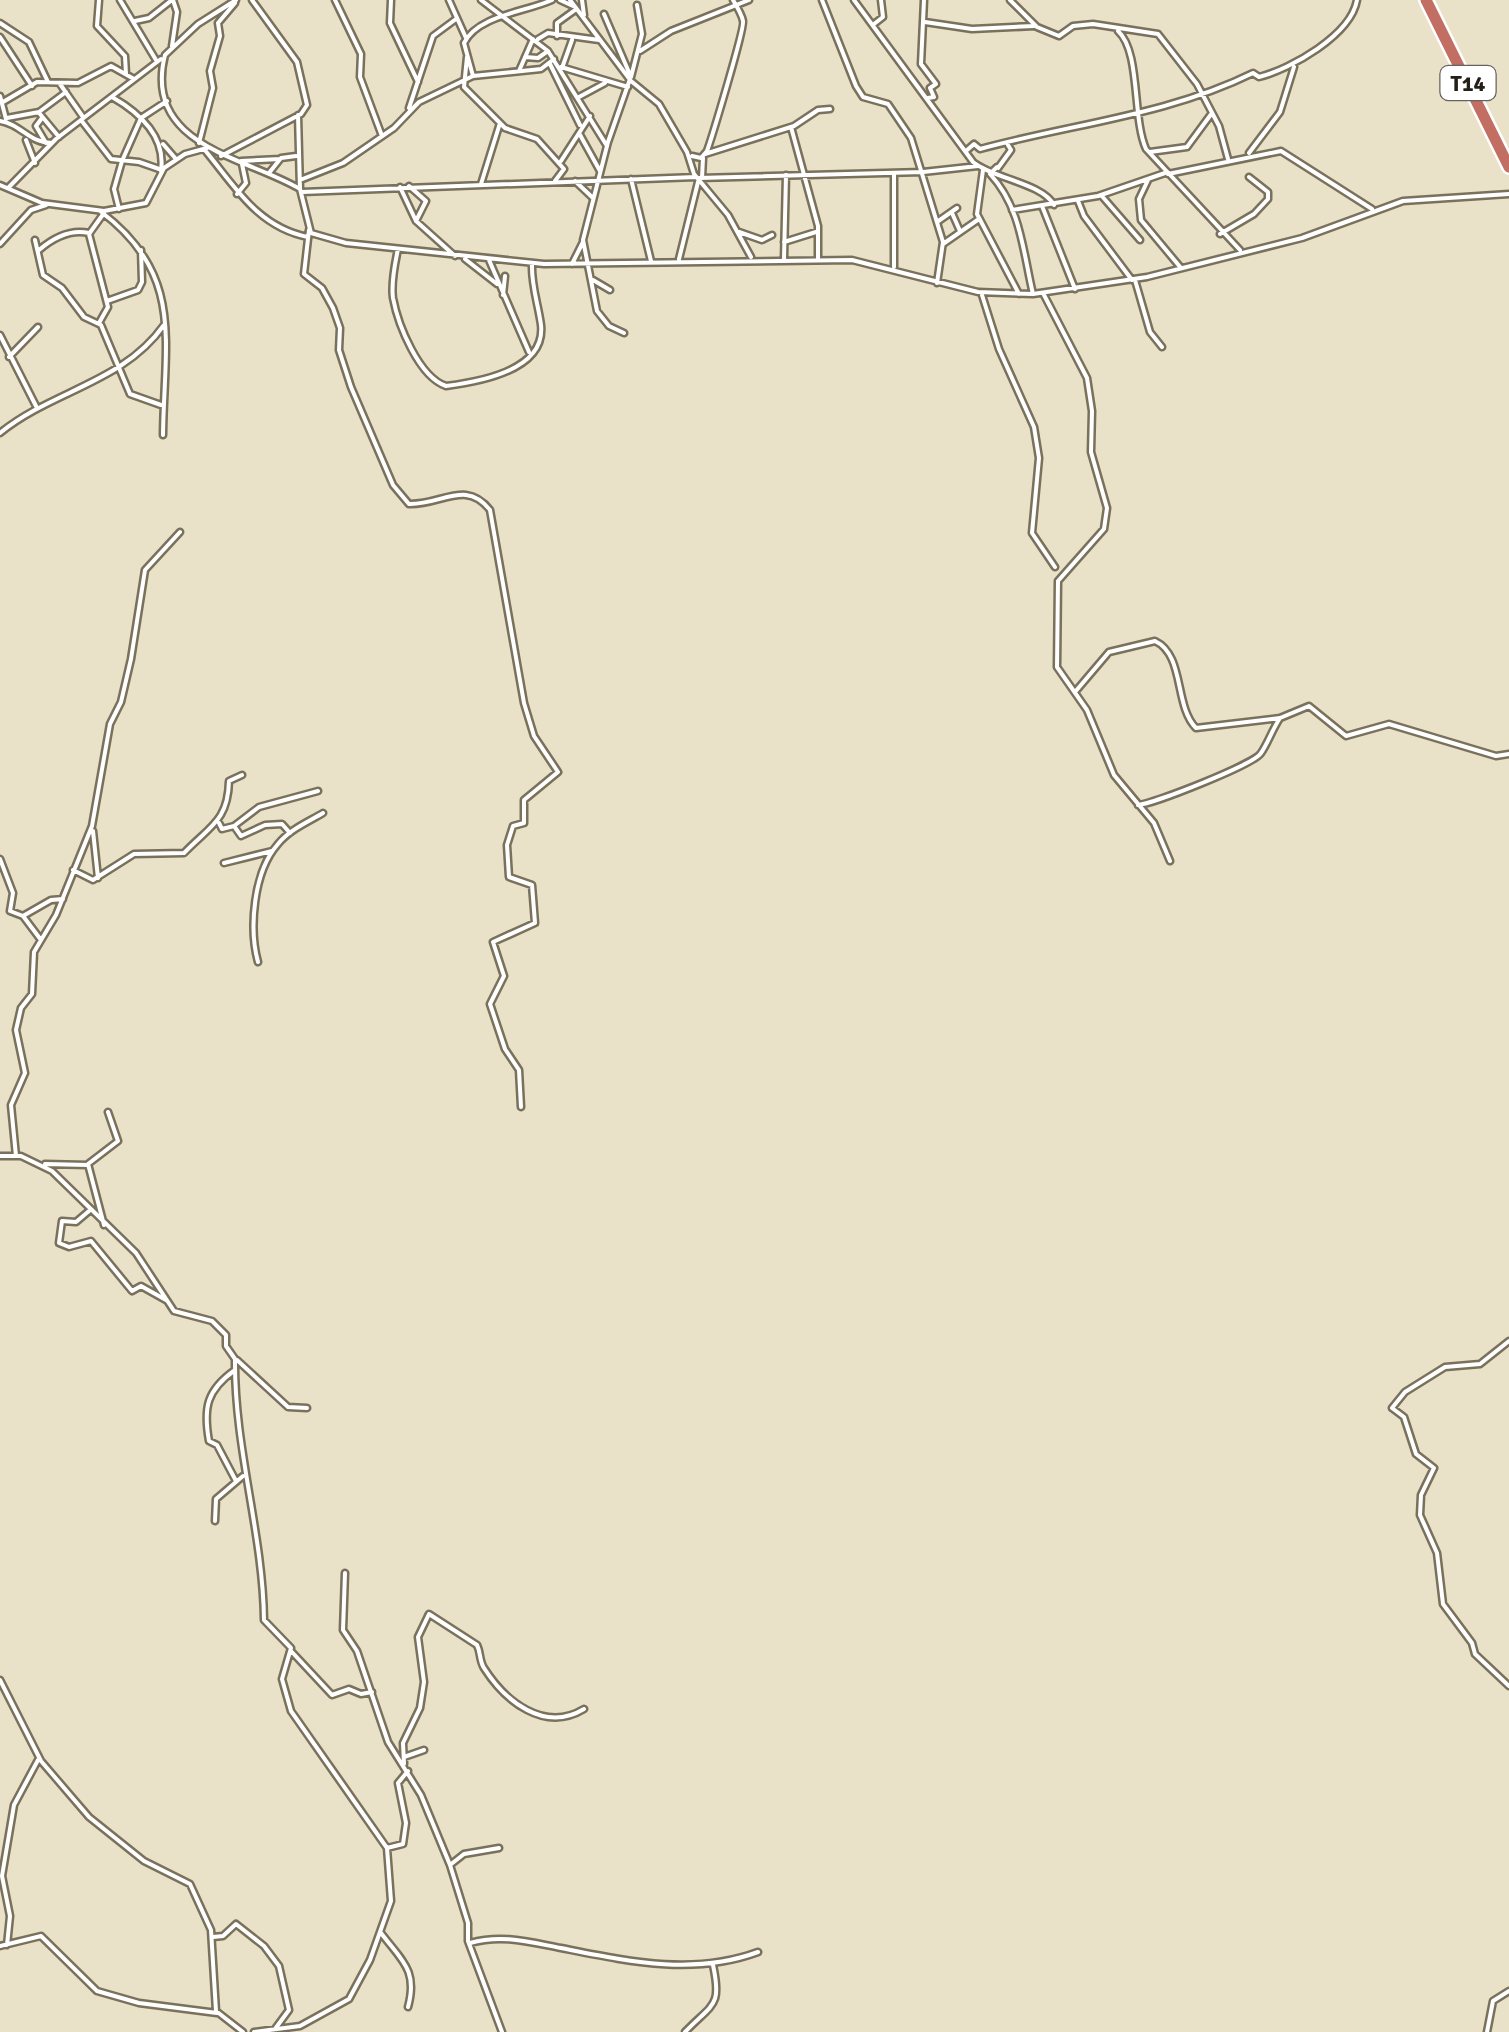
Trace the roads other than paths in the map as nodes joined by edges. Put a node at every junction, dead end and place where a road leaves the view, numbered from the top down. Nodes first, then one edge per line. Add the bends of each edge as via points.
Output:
1 (99, 0) edge
2 (120, 0) edge
3 (173, 0) edge
4 (237, 0) edge
5 (252, 0) edge
6 (335, 0) edge
7 (391, 0) edge
8 (449, 0) edge
9 (481, 0) edge
10 (552, 0) edge
11 (560, 0) edge
12 (582, 0) edge
13 (749, 0) edge
14 (822, 0) edge
15 (854, 0) edge
16 (881, 0) edge
17 (915, 0) edge
18 (1010, 0) edge
19 (1357, 0) edge
20 (1426, 0) edge
21 (924, 1) edge
22 (735, 2) edge
23 (573, 5) edge
24 (637, 5) dead end
25 (604, 14) dead end
26 (504, 15) junction
27 (456, 19) junction
28 (584, 19) junction
29 (136, 20) junction
30 (925, 22) junction
31 (0, 23) edge
32 (874, 24) junction
33 (1038, 27) junction
34 (1112, 27) junction
35 (1140, 32) junction
36 (0, 36) edge
37 (557, 36) junction
38 (466, 38) junction
39 (574, 38) junction
40 (535, 40) junction
41 (599, 40) dead end
42 (1128, 42) junction
43 (172, 46) junction
44 (640, 51) junction
45 (548, 52) junction
46 (566, 55) junction
47 (524, 57) junction
48 (164, 58) junction
49 (467, 58) junction
50 (552, 60) junction
51 (157, 62) junction
52 (560, 67) junction
53 (1294, 67) junction
54 (519, 71) junction
55 (126, 74) junction
56 (473, 76) junction
57 (630, 78) junction
58 (138, 80) junction
59 (607, 81) junction
60 (48, 82) junction
61 (418, 82) junction
62 (463, 82) junction
63 (60, 84) junction
64 (32, 86) junction
65 (628, 88) junction
66 (66, 92) junction
67 (0, 96) edge
68 (579, 96) junction
69 (1203, 96) junction
70 (112, 97) junction
71 (928, 98) junction
72 (167, 101) junction
73 (4, 102) junction
74 (409, 108) dead end
75 (830, 110) dead end
76 (0, 113) edge
77 (1212, 113) junction
78 (41, 114) junction
79 (1138, 114) junction
80 (298, 116) junction
81 (590, 116) junction
82 (82, 118) junction
83 (141, 118) junction
84 (4, 120) edge
85 (500, 123) junction
86 (580, 125) junction
87 (791, 126) junction
88 (580, 133) junction
89 (24, 136) junction
90 (382, 136) junction
91 (59, 137) junction
92 (160, 141) junction
93 (49, 143) junction
94 (199, 143) junction
95 (1008, 145) junction
96 (607, 146) junction
97 (205, 148) junction
98 (966, 151) junction
99 (1148, 152) junction
100 (688, 155) junction
101 (704, 155) junction
102 (1246, 155) junction
103 (221, 156) junction
104 (296, 156) junction
105 (176, 159) junction
106 (280, 159) junction
107 (1228, 159) junction
108 (122, 161) junction
109 (561, 162) junction
110 (34, 163) junction
111 (241, 164) junction
112 (997, 167) junction
113 (1509, 167) edge
114 (981, 168) junction
115 (161, 171) junction
116 (600, 171) junction
117 (923, 172) junction
118 (894, 173) junction
119 (268, 174) junction
120 (990, 174) junction
121 (1166, 174) junction
122 (802, 175) junction
123 (786, 176) junction
124 (1002, 176) junction
125 (699, 177) junction
126 (1249, 177) dead end
127 (631, 178) junction
128 (1148, 179) junction
129 (300, 180) junction
130 (597, 180) junction
131 (575, 181) junction
132 (554, 182) junction
133 (481, 184) junction
134 (0, 185) edge
135 (409, 186) junction
136 (9, 187) junction
137 (400, 187) junction
138 (301, 190) junction
139 (237, 194) junction
140 (1509, 194) edge
141 (24, 195) junction
142 (1101, 195) junction
143 (592, 198) junction
144 (1078, 201) junction
145 (51, 204) junction
146 (1054, 205) junction
147 (1042, 206) junction
148 (119, 209) junction
149 (1372, 209) junction
150 (1012, 210) junction
151 (102, 212) junction
152 (26, 218) junction
153 (978, 219) junction
154 (416, 221) junction
155 (937, 222) junction
156 (309, 230) junction
157 (736, 231) junction
158 (816, 232) junction
159 (89, 233) junction
160 (961, 234) junction
161 (1220, 234) junction
162 (772, 235) dead end
163 (308, 237) junction
164 (34, 240) dead end
165 (1140, 240) dead end
166 (584, 242) junction
167 (784, 242) junction
168 (0, 244) edge
169 (943, 244) junction
170 (141, 248) junction
171 (398, 249) junction
172 (37, 251) junction
173 (1245, 252) junction
174 (458, 256) junction
175 (588, 256) junction
176 (784, 258) junction
177 (818, 258) junction
178 (752, 259) junction
179 (490, 260) junction
180 (651, 261) junction
181 (679, 261) junction
182 (532, 263) junction
183 (599, 263) junction
184 (572, 264) junction
185 (591, 264) junction
186 (1181, 268) junction
187 (895, 270) junction
188 (505, 276) dead end
189 (593, 280) junction
190 (1134, 280) junction
191 (937, 283) junction
192 (500, 288) junction
193 (610, 290) dead end
194 (1075, 290) junction
195 (978, 292) junction
196 (1043, 293) junction
197 (503, 294) junction
198 (1019, 294) junction
199 (1033, 294) junction
200 (107, 301) junction
201 (99, 323) junction
202 (164, 324) junction
203 (38, 328) dead end
204 (624, 333) dead end
205 (0, 336) edge
206 (1162, 348) dead end
207 (530, 355) junction
208 (9, 358) junction
209 (117, 370) junction
210 (163, 405) junction
211 (36, 406) junction
212 (0, 432) edge
213 (163, 434) dead end
214 (180, 532) dead end
215 (1055, 567) dead end
216 (1075, 692) junction
217 (1280, 718) junction
218 (1509, 754) edge
219 (242, 775) dead end
220 (318, 790) dead end
221 (1138, 804) junction
222 (323, 813) dead end
223 (220, 822) junction
224 (92, 826) junction
225 (234, 826) junction
226 (290, 833) junction
227 (272, 851) junction
228 (0, 859) edge
229 (1170, 861) dead end
230 (224, 863) dead end
231 (73, 870) junction
232 (98, 878) junction
233 (63, 900) junction
234 (24, 916) junction
235 (41, 940) junction
236 (258, 962) dead end
237 (521, 1107) dead end
238 (108, 1112) dead end
239 (0, 1156) edge
240 (16, 1156) junction
241 (45, 1164) junction
242 (88, 1165) junction
243 (91, 1210) junction
244 (104, 1225) junction
245 (166, 1300) junction
246 (1509, 1341) edge
247 (234, 1356) junction
248 (235, 1370) junction
249 (308, 1408) dead end
250 (243, 1476) junction
251 (236, 1481) junction
252 (214, 1521) dead end
253 (346, 1573) dead end
254 (292, 1652) junction
255 (0, 1680) edge
256 (1509, 1686) edge
257 (372, 1692) junction
258 (584, 1709) dead end
259 (424, 1750) dead end
260 (40, 1757) junction
261 (404, 1761) junction
262 (408, 1771) junction
263 (388, 1848) junction
264 (499, 1848) dead end
265 (450, 1865) junction
266 (381, 1932) junction
267 (213, 1937) junction
268 (470, 1943) junction
269 (3, 1946) edge
270 (758, 1952) dead end
271 (714, 1965) junction
272 (1509, 1991) edge
273 (215, 2000) junction
274 (408, 2007) dead end
275 (204, 2011) junction
276 (216, 2013) junction
277 (275, 2029) junction
278 (290, 2030) edge
279 (244, 2032) edge
280 (254, 2032) edge
281 (502, 2032) edge
282 (685, 2032) edge
283 (1488, 2032) edge

1 - 55 street via 97,26 125,56
2 - 29 street
3 - 29 street
3 - 43 street via 178,12
4 - 43 street
4 - 94 street via 218,23 213,88
5 - 80 street via 298,64 308,101
6 - 90 street via 361,54 360,76
7 - 61 street via 390,24
8 - 27 street
9 - 26 street
10 - 26 street
11 - 23 street
12 - 28 street
13 - 22 street
14 - 117 street via 856,86 864,97 891,108
15 - 32 street
16 - 32 street via 884,17
17 - 21 street
18 - 33 street
19 - 53 street via 1350,18
20 - 113 highway, T14
21 - 30 street
22 - 44 street
22 - 101 street via 742,36
23 - 28 street
23 - 37 street via 557,23
24 - 44 street
25 - 57 street
26 - 38 street
26 - 40 street
27 - 38 street
27 - 61 street via 432,36
28 - 57 street
29 - 51 street
30 - 33 street via 972,30
30 - 71 street via 922,64 936,84
31 - 60 street via 29,42
32 - 71 street
33 - 34 street via 1059,36 1075,25
34 - 35 street
34 - 42 street
35 - 42 street
35 - 69 street via 1160,36
36 - 64 street
37 - 39 street
37 - 40 street
38 - 49 street
39 - 41 street
39 - 46 street
40 - 45 street
40 - 47 street
42 - 79 street
43 - 48 street
44 - 57 street
45 - 47 street
45 - 50 street
46 - 50 street
46 - 52 street
47 - 54 street
48 - 51 street
48 - 72 street
49 - 56 street
49 - 62 street
50 - 52 street
50 - 54 street
50 - 86 street via 556,86
51 - 58 street
52 - 59 street
52 - 68 street
53 - 69 street via 1253,73
53 - 102 street via 1280,112
54 - 56 street
55 - 58 street
55 - 63 street via 111,66 81,82
56 - 62 street
57 - 65 street
57 - 100 street via 659,104
58 - 70 street
59 - 65 street
59 - 68 street
60 - 63 street
60 - 64 street
61 - 74 street
62 - 85 street
62 - 90 street via 420,102
63 - 66 street
64 - 73 street
65 - 96 street
66 - 78 street
66 - 82 street
67 - 73 street
68 - 81 street
69 - 77 street
69 - 79 street
70 - 82 street
70 - 83 street
71 - 98 street
72 - 83 street
72 - 94 street
73 - 84 street
75 - 87 street via 811,112
76 - 84 street
77 - 99 street via 1187,146
77 - 107 street
78 - 84 street
78 - 91 street
78 - 93 street via 36,126
79 - 95 street
79 - 99 street
80 - 103 street
80 - 104 street
81 - 86 street
81 - 96 street
82 - 91 street
82 - 108 street via 110,158
83 - 92 street
83 - 108 street
84 - 89 street
85 - 109 street via 536,140
85 - 133 street
86 - 88 street
87 - 101 street
87 - 122 street
88 - 109 street
88 - 116 street
89 - 93 street
89 - 110 street
90 - 129 street via 343,163
91 - 93 street
92 - 105 street
92 - 115 street
93 - 110 street
94 - 97 street
95 - 98 street via 973,144
95 - 112 street
96 - 116 street
97 - 103 street
97 - 105 street
97 - 139 street
98 - 114 street
99 - 121 street
100 - 101 street
100 - 125 street
101 - 125 street
102 - 107 street
102 - 149 street via 1282,152
103 - 111 street
104 - 106 street
104 - 129 street
105 - 115 street
106 - 111 street
106 - 119 street
107 - 121 street
108 - 115 street
108 - 148 street via 114,189
109 - 132 street via 564,169
110 - 136 street
111 - 119 street
111 - 139 street via 246,183
112 - 120 street
112 - 124 street
114 - 117 street
114 - 120 street
114 - 153 street
115 - 148 street via 150,200
116 - 130 street
117 - 118 street
117 - 155 street
118 - 122 street
118 - 187 street
119 - 138 street
120 - 124 street
120 - 150 street
121 - 128 street
121 - 161 street
122 - 123 street
122 - 158 street
123 - 125 street
123 - 167 street
124 - 146 street via 1045,194
125 - 127 street
125 - 157 street
125 - 181 street
126 - 161 street via 1268,199
127 - 130 street
127 - 180 street
128 - 142 street
128 - 186 street via 1139,200 1141,220
129 - 138 street
130 - 131 street
130 - 143 street
131 - 132 street
131 - 143 street
132 - 133 street
133 - 135 street
134 - 136 street
135 - 137 street
135 - 154 street via 426,201
136 - 141 street
137 - 138 street
137 - 154 street
138 - 156 street
139 - 163 street via 283,230
140 - 149 street via 1414,198
141 - 145 street
141 - 152 street
142 - 144 street
142 - 165 street
143 - 166 street
144 - 146 street
144 - 190 street
145 - 151 street
145 - 152 street
146 - 147 street
147 - 150 street
147 - 194 street
148 - 151 street
149 - 173 street via 1302,238
150 - 199 street
151 - 159 street
151 - 170 street
152 - 168 street
153 - 160 street
153 - 198 street
154 - 174 street
155 - 160 street via 954,211
155 - 169 street
156 - 163 street
156 - 171 street via 322,238
157 - 162 street via 757,239
157 - 178 street
158 - 167 street
158 - 177 street
159 - 172 street via 50,240
159 - 200 street
160 - 169 street
161 - 173 street
163 - 237 street via 304,274 322,288 338,318 346,373 393,485 410,504 467,492 490,510 524,703 534,736 557,769 524,800 524,823 513,826 507,843 509,877 532,885 534,923 493,942 504,976 490,1004 518,1067
164 - 172 street
166 - 175 street
166 - 184 street
167 - 176 street
169 - 191 street
170 - 200 street via 140,286
170 - 202 street via 162,289
171 - 174 street
171 - 207 street via 393,297 434,382 448,386 503,375
172 - 201 street via 42,274 85,318
173 - 186 street
174 - 179 street
174 - 192 street
175 - 183 street
175 - 185 street
176 - 177 street
176 - 178 street
177 - 187 street
178 - 181 street
179 - 182 street
179 - 192 street
180 - 181 street
180 - 183 street
182 - 184 street
182 - 207 street via 541,327
183 - 185 street
184 - 185 street
185 - 189 street
186 - 190 street
187 - 191 street
188 - 197 street
189 - 193 street
189 - 204 street via 600,316
190 - 194 street
190 - 206 street via 1150,332
191 - 195 street
192 - 197 street
194 - 196 street
195 - 198 street
195 - 215 street via 1034,428 1039,451 1032,533
196 - 199 street
196 - 216 street via 1087,378 1090,452 1107,508 1100,534 1058,580 1057,667
197 - 207 street
198 - 199 street
200 - 201 street
201 - 209 street
202 - 209 street
202 - 210 street
203 - 208 street
205 - 208 street
208 - 211 street
209 - 210 street via 132,396
209 - 211 street
210 - 213 street
211 - 212 street
214 - 224 street via 145,570
216 - 217 street via 1108,652 1155,641 1166,648 1183,709 1196,728
216 - 221 street via 1114,775
217 - 218 street via 1313,706 1346,736 1389,724 1496,756
217 - 221 street via 1248,764 1165,800
219 - 223 street via 228,782
220 - 225 street via 259,807
221 - 229 street
222 - 226 street
223 - 225 street via 223,830
223 - 232 street via 184,853 134,854
224 - 231 street
224 - 232 street
225 - 226 street via 240,836 272,824
226 - 227 street
227 - 230 street
227 - 236 street via 256,898
228 - 234 street via 13,893 9,910
231 - 232 street
231 - 233 street
233 - 234 street
233 - 235 street
234 - 235 street
235 - 240 street via 32,959 32,996 16,1025 25,1071 10,1107
238 - 242 street via 118,1141
239 - 240 street
240 - 241 street
241 - 242 street
241 - 243 street
242 - 244 street
243 - 244 street
243 - 245 street via 76,1222 62,1222 59,1244 91,1241 123,1286 142,1286
244 - 245 street via 136,1253
245 - 247 street via 180,1315 218,1325
246 - 256 street via 1480,1364 1445,1367 1392,1408 1404,1417 1414,1452 1434,1470 1420,1515 1436,1553 1445,1610 1476,1655
247 - 248 street
247 - 249 street via 288,1407
248 - 250 street
248 - 251 street via 205,1403 209,1441
250 - 251 street
250 - 254 street via 264,1620
251 - 252 street via 216,1500
253 - 257 street via 341,1622
254 - 257 street via 332,1696 349,1688
254 - 263 street via 282,1678 295,1719
255 - 260 street
257 - 261 street via 388,1742
258 - 261 street via 556,1719 515,1705 482,1664 477,1646 429,1614 418,1637 424,1682 404,1738
259 - 261 street
260 - 267 street via 89,1817 144,1861 186,1879
260 - 269 street via 14,1804 2,1876 10,1916
261 - 262 street
262 - 263 street via 398,1783 406,1835
262 - 265 street
263 - 266 street via 391,1901
264 - 265 street via 470,1852
265 - 268 street
266 - 274 street via 410,1976
266 - 278 street via 349,1999
267 - 273 street
267 - 277 street via 237,1924 276,1960 289,2010
268 - 271 street via 504,1937 634,1962
268 - 281 street
269 - 275 street via 40,1936 94,1990
270 - 271 street
271 - 282 street via 717,2002
272 - 283 street via 1493,2002
273 - 275 street
273 - 276 street
275 - 276 street
276 - 279 street
277 - 278 street
277 - 280 street

